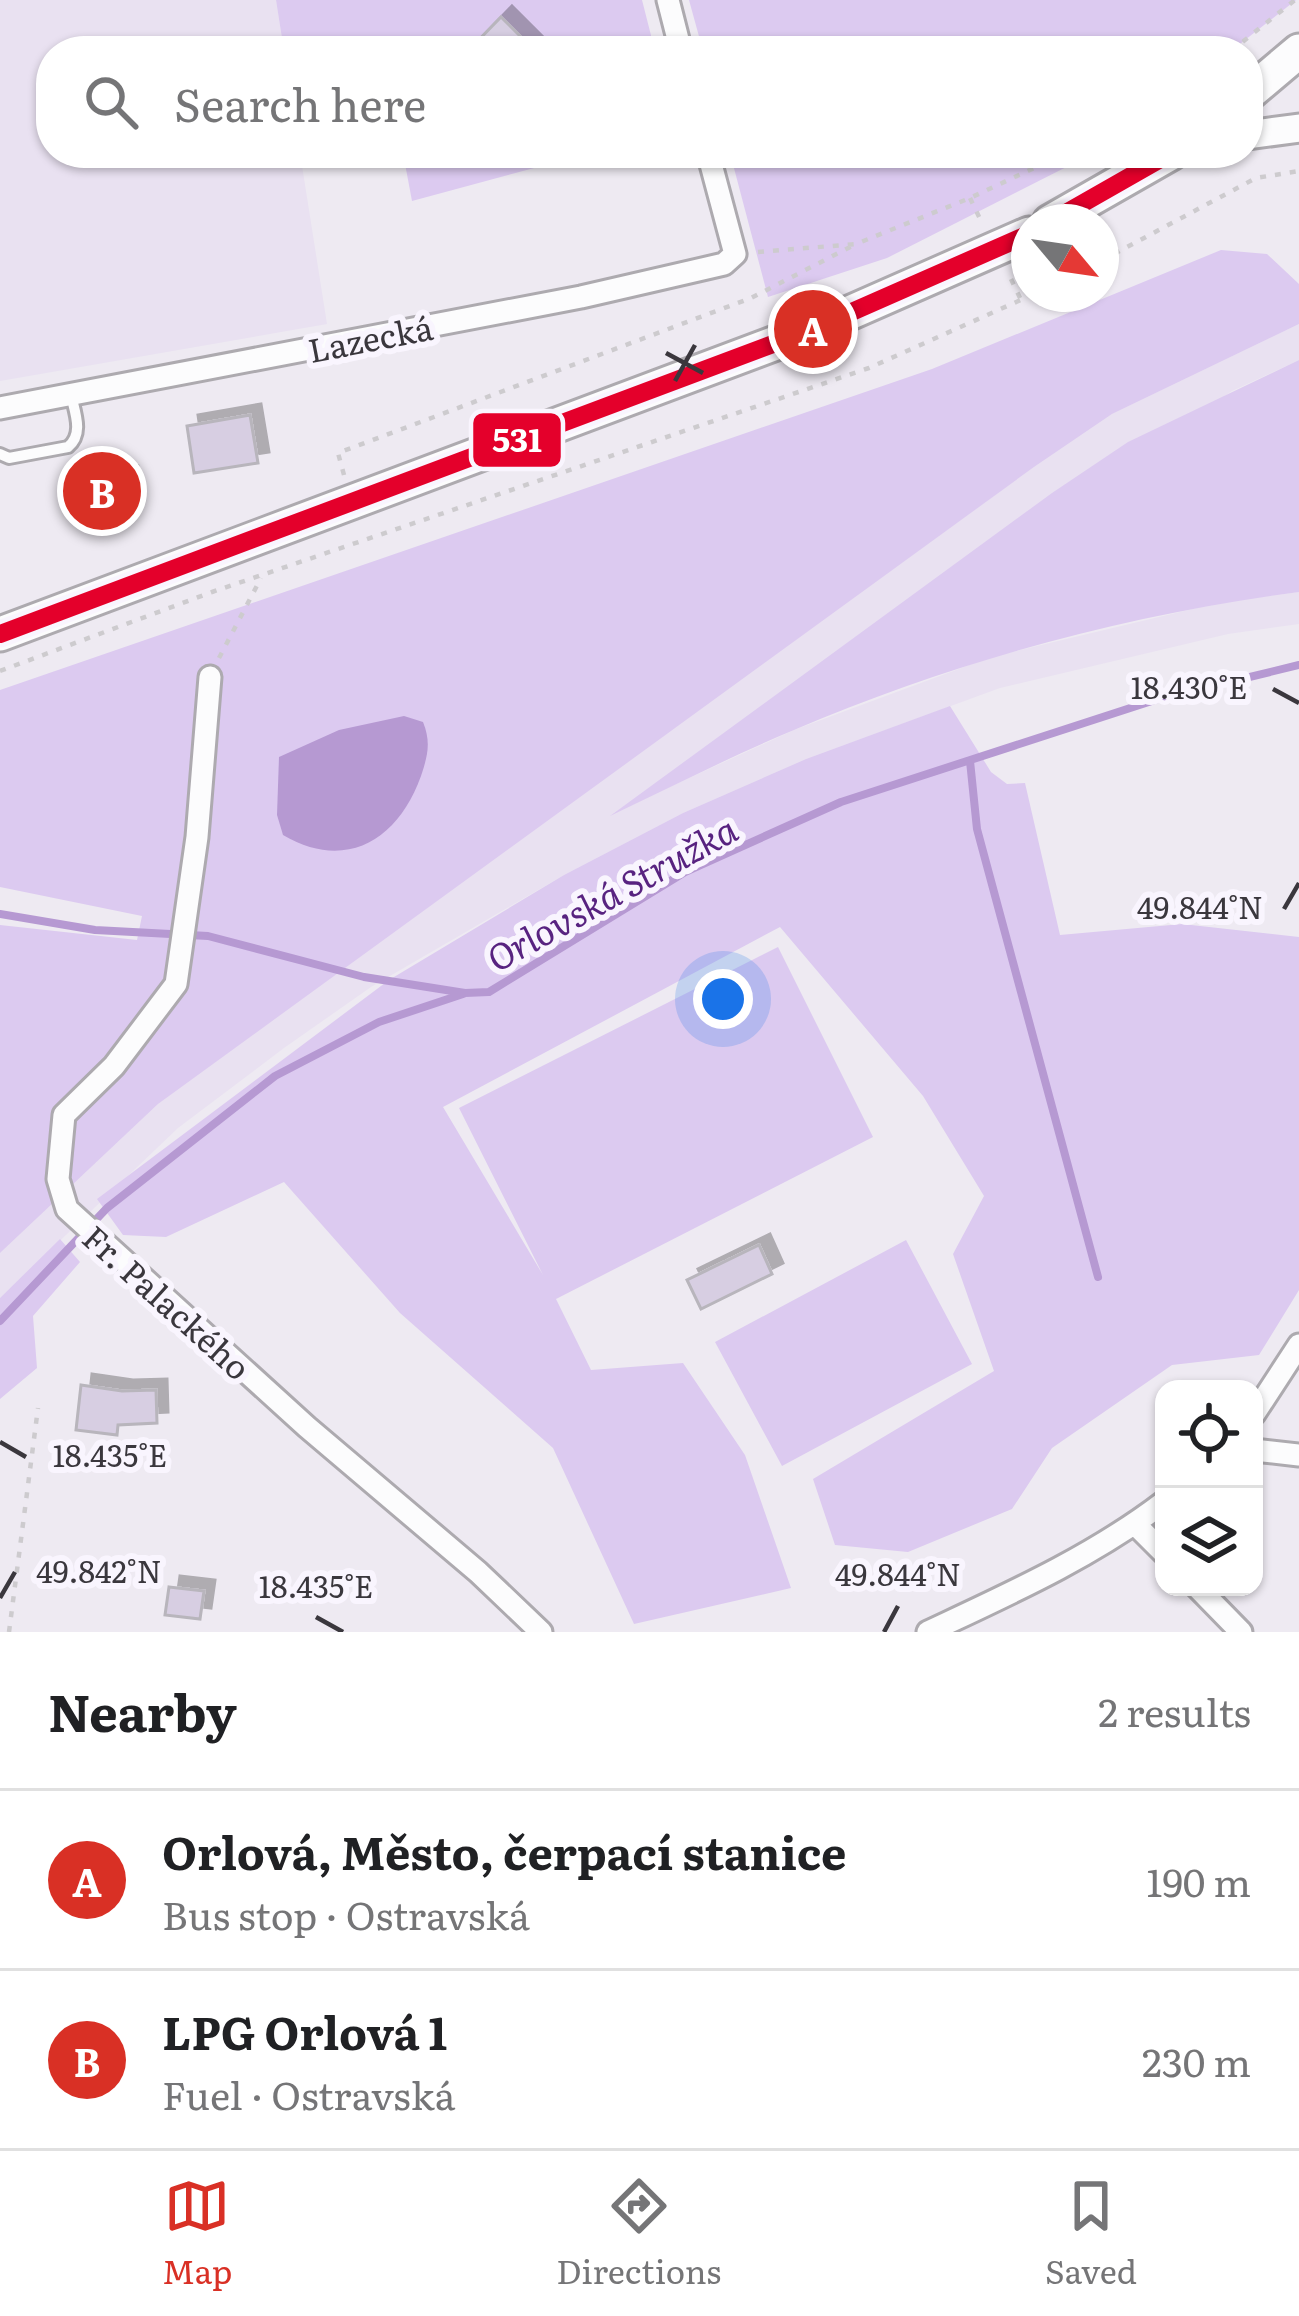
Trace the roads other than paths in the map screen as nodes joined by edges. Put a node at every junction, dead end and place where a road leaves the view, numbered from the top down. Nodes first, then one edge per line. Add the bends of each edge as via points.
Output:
1 (668, 0) edge
2 (677, 36) edge
3 (1299, 51) edge
4 (1263, 81) edge
5 (1299, 128) edge
6 (1263, 133) edge
7 (712, 168) edge
8 (1148, 168) edge
9 (1083, 204) edge
10 (1011, 242) edge
11 (71, 394) junction
12 (0, 408) edge
13 (0, 454) edge
14 (0, 634) edge
15 (210, 676) road end
16 (1299, 1345) edge
17 (1263, 1400) edge
18 (1263, 1451) edge
19 (1299, 1455) edge
20 (1155, 1509) edge
21 (1135, 1524) junction
22 (1155, 1544) edge
23 (1206, 1596) edge
24 (541, 1632) edge
25 (928, 1632) edge
26 (1241, 1632) edge

1 - 2 street
3 - 4 main road
5 - 6 street
7 - 11 street, Lazecká via 735,254 724,264
8 - 9 main road
10 - 14 main road via 813,329
11 - 12 street, Lazecká
11 - 13 lane via 78,432 68,448
15 - 24 street, Fr. Palackého via 176,984 115,1066 64,1115 58,1179 66,1205
16 - 17 street
18 - 19 street
20 - 21 street
21 - 22 street
21 - 25 street
23 - 26 street

